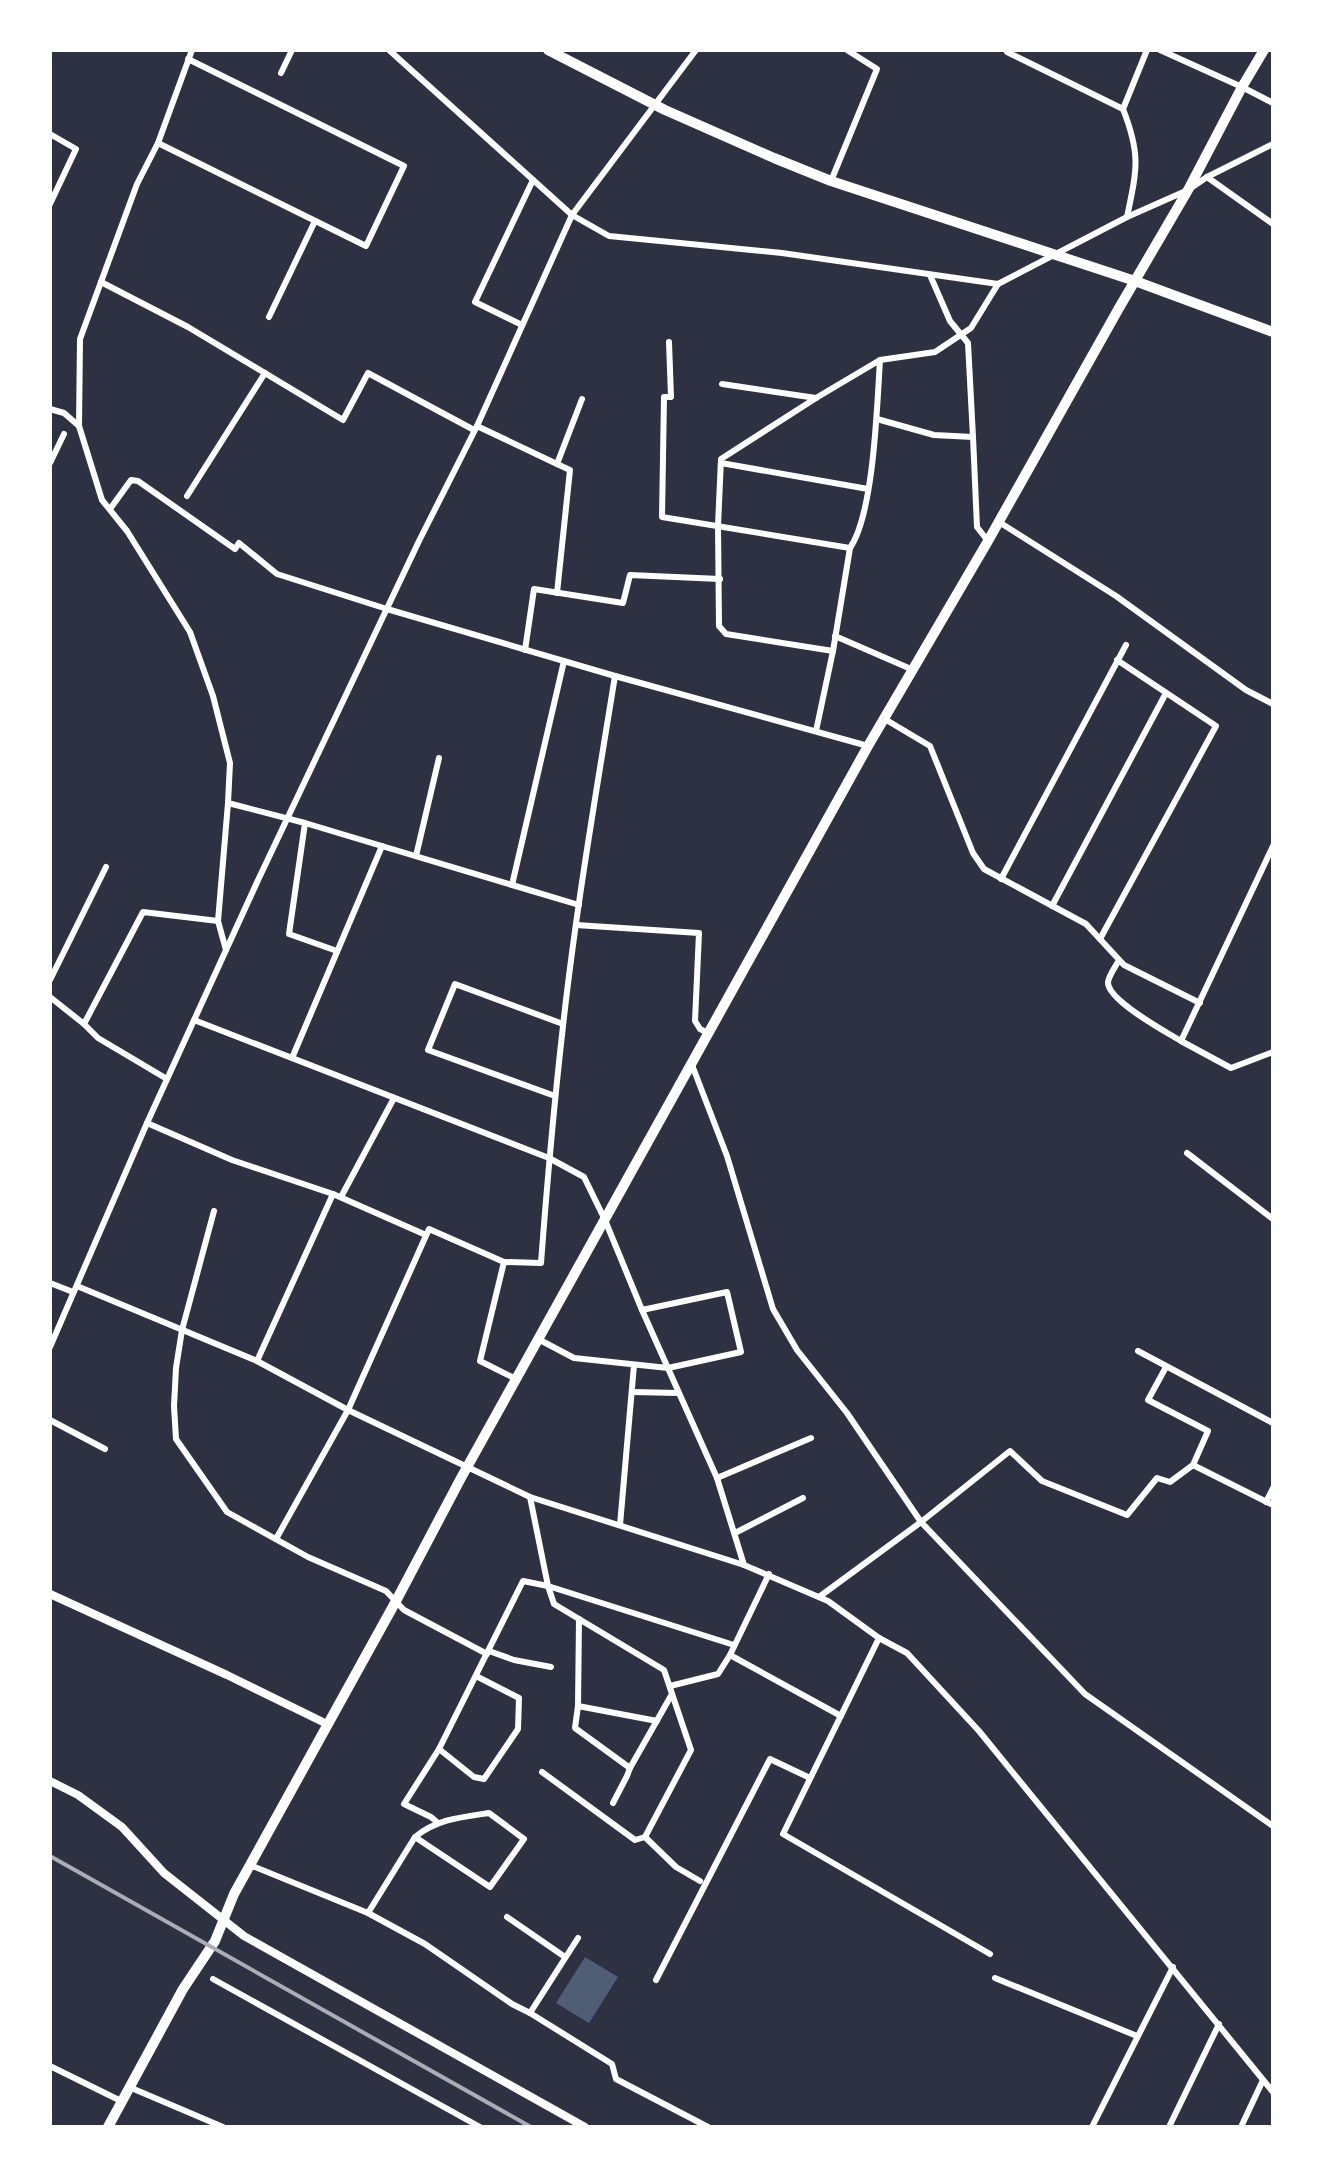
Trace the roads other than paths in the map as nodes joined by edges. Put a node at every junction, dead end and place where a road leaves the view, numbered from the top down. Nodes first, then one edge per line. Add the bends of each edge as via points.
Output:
1 (192, 50) edge
2 (292, 50) edge
3 (389, 50) edge
4 (548, 50) edge
5 (696, 50) edge
6 (847, 50) edge
7 (1147, 50) edge
8 (1160, 50) edge
9 (1264, 50) edge
10 (1007, 52) dead end
11 (188, 59) junction
12 (281, 73) dead end
13 (1242, 87) junction
14 (1273, 103) edge
15 (654, 105) junction
16 (1123, 109) junction
17 (50, 134) edge
18 (158, 143) junction
19 (1273, 144) edge
20 (1207, 177) junction
21 (533, 180) junction
22 (831, 181) junction
23 (1188, 190) junction
24 (50, 204) edge
25 (572, 215) junction
26 (1127, 217) junction
27 (315, 221) junction
28 (1273, 224) edge
29 (1051, 255) junction
30 (930, 275) junction
31 (1135, 281) junction
32 (101, 282) junction
33 (998, 284) junction
34 (269, 317) dead end
35 (522, 325) junction
36 (1273, 332) edge
37 (960, 335) junction
38 (669, 342) dead end
39 (880, 360) junction
40 (265, 373) junction
41 (722, 384) dead end
42 (816, 398) junction
43 (582, 399) dead end
44 (50, 409) edge
45 (877, 419) junction
46 (79, 426) junction
47 (476, 428) junction
48 (64, 434) dead end
49 (973, 437) junction
50 (50, 463) edge
51 (721, 463) junction
52 (557, 464) junction
53 (868, 489) junction
54 (187, 496) dead end
55 (110, 509) junction
56 (999, 522) junction
57 (718, 526) junction
58 (988, 541) junction
59 (850, 548) junction
60 (720, 579) junction
61 (557, 593) junction
62 (387, 609) junction
63 (835, 636) junction
64 (1126, 645) dead end
65 (525, 650) junction
66 (833, 651) junction
67 (1117, 660) junction
68 (564, 661) junction
69 (911, 669) junction
70 (615, 676) junction
71 (1166, 693) junction
72 (1273, 704) edge
73 (883, 718) junction
74 (816, 731) junction
75 (868, 746) junction
76 (439, 758) dead end
77 (228, 803) junction
78 (288, 818) junction
79 (305, 823) junction
80 (382, 846) junction
81 (1273, 846) edge
82 (416, 856) junction
83 (106, 867) dead end
84 (1001, 879) junction
85 (512, 885) junction
86 (579, 905) junction
87 (1052, 906) junction
88 (218, 921) junction
89 (576, 925) junction
90 (1100, 939) junction
91 (226, 951) junction
92 (337, 951) junction
93 (1119, 960) junction
94 (50, 980) edge
95 (50, 997) edge
96 (1200, 1003) junction
97 (194, 1020) junction
98 (84, 1024) junction
99 (563, 1024) junction
100 (708, 1033) junction
101 (1181, 1041) junction
102 (1273, 1052) edge
103 (292, 1058) junction
104 (692, 1064) junction
105 (167, 1079) junction
106 (555, 1096) junction
107 (394, 1098) junction
108 (147, 1123) junction
109 (1187, 1153) dead end
110 (549, 1158) junction
111 (333, 1194) junction
112 (341, 1197) junction
113 (214, 1211) dead end
114 (1273, 1219) edge
115 (605, 1220) junction
116 (426, 1235) junction
117 (504, 1262) junction
118 (50, 1283) edge
119 (75, 1289) junction
120 (642, 1310) junction
121 (182, 1330) junction
122 (538, 1339) junction
123 (50, 1347) edge
124 (1138, 1351) dead end
125 (257, 1361) junction
126 (634, 1365) junction
127 (1166, 1367) junction
128 (668, 1368) junction
129 (516, 1379) junction
130 (632, 1392) junction
131 (678, 1393) junction
132 (348, 1410) junction
133 (50, 1420) edge
134 (1273, 1423) edge
135 (811, 1438) dead end
136 (105, 1449) dead end
137 (1193, 1465) junction
138 (467, 1467) junction
139 (717, 1478) junction
140 (1273, 1488) edge
141 (530, 1497) junction
142 (803, 1498) dead end
143 (1269, 1504) edge
144 (921, 1522) junction
145 (620, 1525) junction
146 (735, 1533) junction
147 (276, 1539) junction
148 (744, 1565) junction
149 (769, 1574) junction
150 (548, 1586) junction
151 (50, 1594) edge
152 (819, 1597) junction
153 (396, 1601) junction
154 (579, 1619) junction
155 (879, 1638) junction
156 (734, 1645) junction
157 (488, 1653) junction
158 (730, 1655) junction
159 (551, 1667) dead end
160 (476, 1676) junction
161 (671, 1690) junction
162 (578, 1706) junction
163 (841, 1716) junction
164 (657, 1721) junction
165 (327, 1724) junction
166 (439, 1749) junction
167 (630, 1768) junction
168 (542, 1772) dead end
169 (810, 1778) junction
170 (50, 1781) edge
171 (613, 1803) dead end
172 (438, 1823) junction
173 (1273, 1826) edge
174 (415, 1837) junction
175 (645, 1837) junction
176 (250, 1865) junction
177 (700, 1881) dead end
178 (368, 1913) junction
179 (507, 1917) dead end
180 (223, 1921) junction
181 (578, 1938) dead end
182 (990, 1954) dead end
183 (565, 1957) junction
184 (1173, 1967) junction
185 (995, 1978) dead end
186 (213, 1979) dead end
187 (656, 1980) dead end
188 (530, 2013) junction
189 (1219, 2024) junction
190 (1137, 2036) junction
191 (50, 2066) edge
192 (1263, 2080) junction
193 (129, 2087) junction
194 (1273, 2092) edge
195 (121, 2101) junction
196 (108, 2127) edge
197 (223, 2127) edge
198 (480, 2127) edge
199 (585, 2127) edge
200 (708, 2127) edge
201 (1092, 2127) edge
202 (1169, 2127) edge
203 (1241, 2127) edge

1 - 11 street
2 - 12 street
3 - 21 street
4 - 15 main road
5 - 15 street
6 - 22 street via 877,69
7 - 16 street
8 - 13 street
9 - 13 main road
10 - 16 street
11 - 18 street
11 - 27 street via 404,166 366,246
13 - 14 street
13 - 23 main road
15 - 22 main road
15 - 25 street
16 - 26 street via 1134,136 1137,168
17 - 24 street via 76,149
18 - 27 street
18 - 32 street
19 - 20 street
20 - 23 street
20 - 28 street
21 - 25 street
21 - 35 street via 475,302
22 - 29 main road
23 - 26 street
23 - 31 main road
25 - 30 street via 609,236
25 - 35 street
26 - 29 street
27 - 34 street
29 - 31 main road
29 - 33 street
30 - 33 street
30 - 37 street
31 - 36 main road
31 - 56 main road
32 - 40 street
32 - 46 street via 80,339
33 - 37 street via 971,328
35 - 47 street
37 - 39 street via 935,352
37 - 49 street via 968,343
38 - 57 street via 671,397 664,397 662,517
39 - 42 street
39 - 45 street
40 - 47 street via 343,420 368,373
40 - 54 street
41 - 42 street
42 - 51 street
43 - 52 street
44 - 46 street
45 - 49 street via 934,435
45 - 53 street
46 - 55 street via 102,500
47 - 52 street
47 - 62 street
48 - 50 street
49 - 58 street via 977,527
51 - 53 street
51 - 57 street
52 - 61 street via 570,470
53 - 59 street via 858,536
55 - 62 street via 131,480 138,481 235,549 239,543 277,574
55 - 77 street via 190,632 230,763
56 - 58 main road
56 - 72 street
57 - 59 street
57 - 60 street
58 - 69 main road
59 - 63 street
60 - 61 street via 630,575 623,603
60 - 66 street via 719,626 726,634
61 - 65 street via 534,589
62 - 65 street
62 - 78 street
63 - 66 street
63 - 69 street
64 - 67 street
65 - 68 street
66 - 74 street
67 - 71 street
67 - 84 street
68 - 70 street
68 - 85 street
69 - 73 main road
70 - 74 street
70 - 86 street
71 - 87 street
71 - 90 street via 1216,726
73 - 75 main road
73 - 84 street via 930,746 973,853 984,869
74 - 75 street
75 - 100 main road
76 - 82 street
77 - 78 street
77 - 88 street
78 - 79 street
78 - 91 street
79 - 80 street
79 - 92 street via 289,934
80 - 82 street
80 - 92 street
81 - 96 street
82 - 85 street
83 - 94 street
84 - 87 street
85 - 86 street
86 - 89 street
87 - 90 street via 1086,924
88 - 91 street
88 - 98 street via 143,912
89 - 99 street
89 - 100 street via 699,933 695,1021
90 - 93 street
91 - 97 street
92 - 103 street
93 - 96 street
93 - 101 street via 1109,990 1136,1015
95 - 98 street
96 - 101 street
97 - 103 street
97 - 105 street
98 - 105 street
99 - 106 street
99 - 106 street via 455,984 428,1050
100 - 104 main road
101 - 102 street via 1231,1068
103 - 107 street
104 - 115 main road
104 - 144 street via 727,1156 773,1309
105 - 108 street
106 - 110 street
107 - 110 street
107 - 112 street
108 - 111 street via 232,1160
108 - 119 street
109 - 114 street
110 - 115 street via 584,1177
110 - 117 street via 541,1263
111 - 112 street
111 - 125 street
112 - 116 street
113 - 121 street
115 - 120 street
115 - 122 main road
116 - 117 street via 429,1229
116 - 132 street
117 - 129 street via 480,1361
118 - 119 street
119 - 121 street
119 - 123 street
120 - 128 street
120 - 128 street via 727,1292 741,1352
121 - 125 street
121 - 147 street via 175,1380 176,1439 227,1512
122 - 126 street via 574,1358
122 - 129 main road
124 - 127 street
125 - 132 street
126 - 128 street
126 - 130 street
127 - 134 street
127 - 137 street via 1148,1400 1208,1431
128 - 131 street
129 - 138 main road
130 - 131 street
130 - 145 street
131 - 139 street
132 - 138 street
132 - 147 street
133 - 136 street
135 - 139 street
137 - 143 street
137 - 144 street via 1170,1482 1157,1478 1127,1515 1042,1481 1010,1451
138 - 141 street
138 - 153 main road
139 - 146 street
140 - 143 street
141 - 145 street
141 - 150 street
142 - 146 street
144 - 152 street
144 - 173 street via 1085,1694
145 - 148 street
146 - 148 street
147 - 153 street via 386,1591
148 - 149 street
149 - 152 street
149 - 156 street
150 - 154 street via 554,1604
150 - 156 street
150 - 157 street via 523,1581
151 - 165 street
152 - 155 street
153 - 157 street
153 - 165 main road
154 - 161 street via 664,1670
154 - 162 street
155 - 163 street
155 - 184 street via 907,1653 945,1692
156 - 158 street
157 - 159 street
157 - 160 street
158 - 161 street via 718,1674
158 - 163 street
160 - 166 street
160 - 166 street via 519,1698 518,1729 484,1779
161 - 164 street
161 - 175 street via 691,1750
162 - 164 street
162 - 167 street via 575,1728
163 - 169 street
164 - 167 street
165 - 176 main road
166 - 172 street via 404,1804
167 - 171 street
168 - 175 street via 635,1840
169 - 182 street via 783,1834
169 - 187 street via 770,1759
170 - 180 street via 122,1827 164,1873
172 - 174 street
172 - 174 street via 489,1813 524,1839 490,1887
174 - 178 street
175 - 177 street via 676,1867
176 - 178 street
176 - 180 main road
178 - 188 street
179 - 183 street
180 - 193 main road
180 - 199 street
181 - 183 street
183 - 188 street
184 - 189 street
184 - 190 street
185 - 190 street
186 - 198 street
188 - 200 street via 612,2064 616,2079
189 - 192 street
189 - 202 street
190 - 201 street
191 - 195 street
192 - 194 street
192 - 203 street
193 - 195 main road
193 - 197 street
195 - 196 main road

